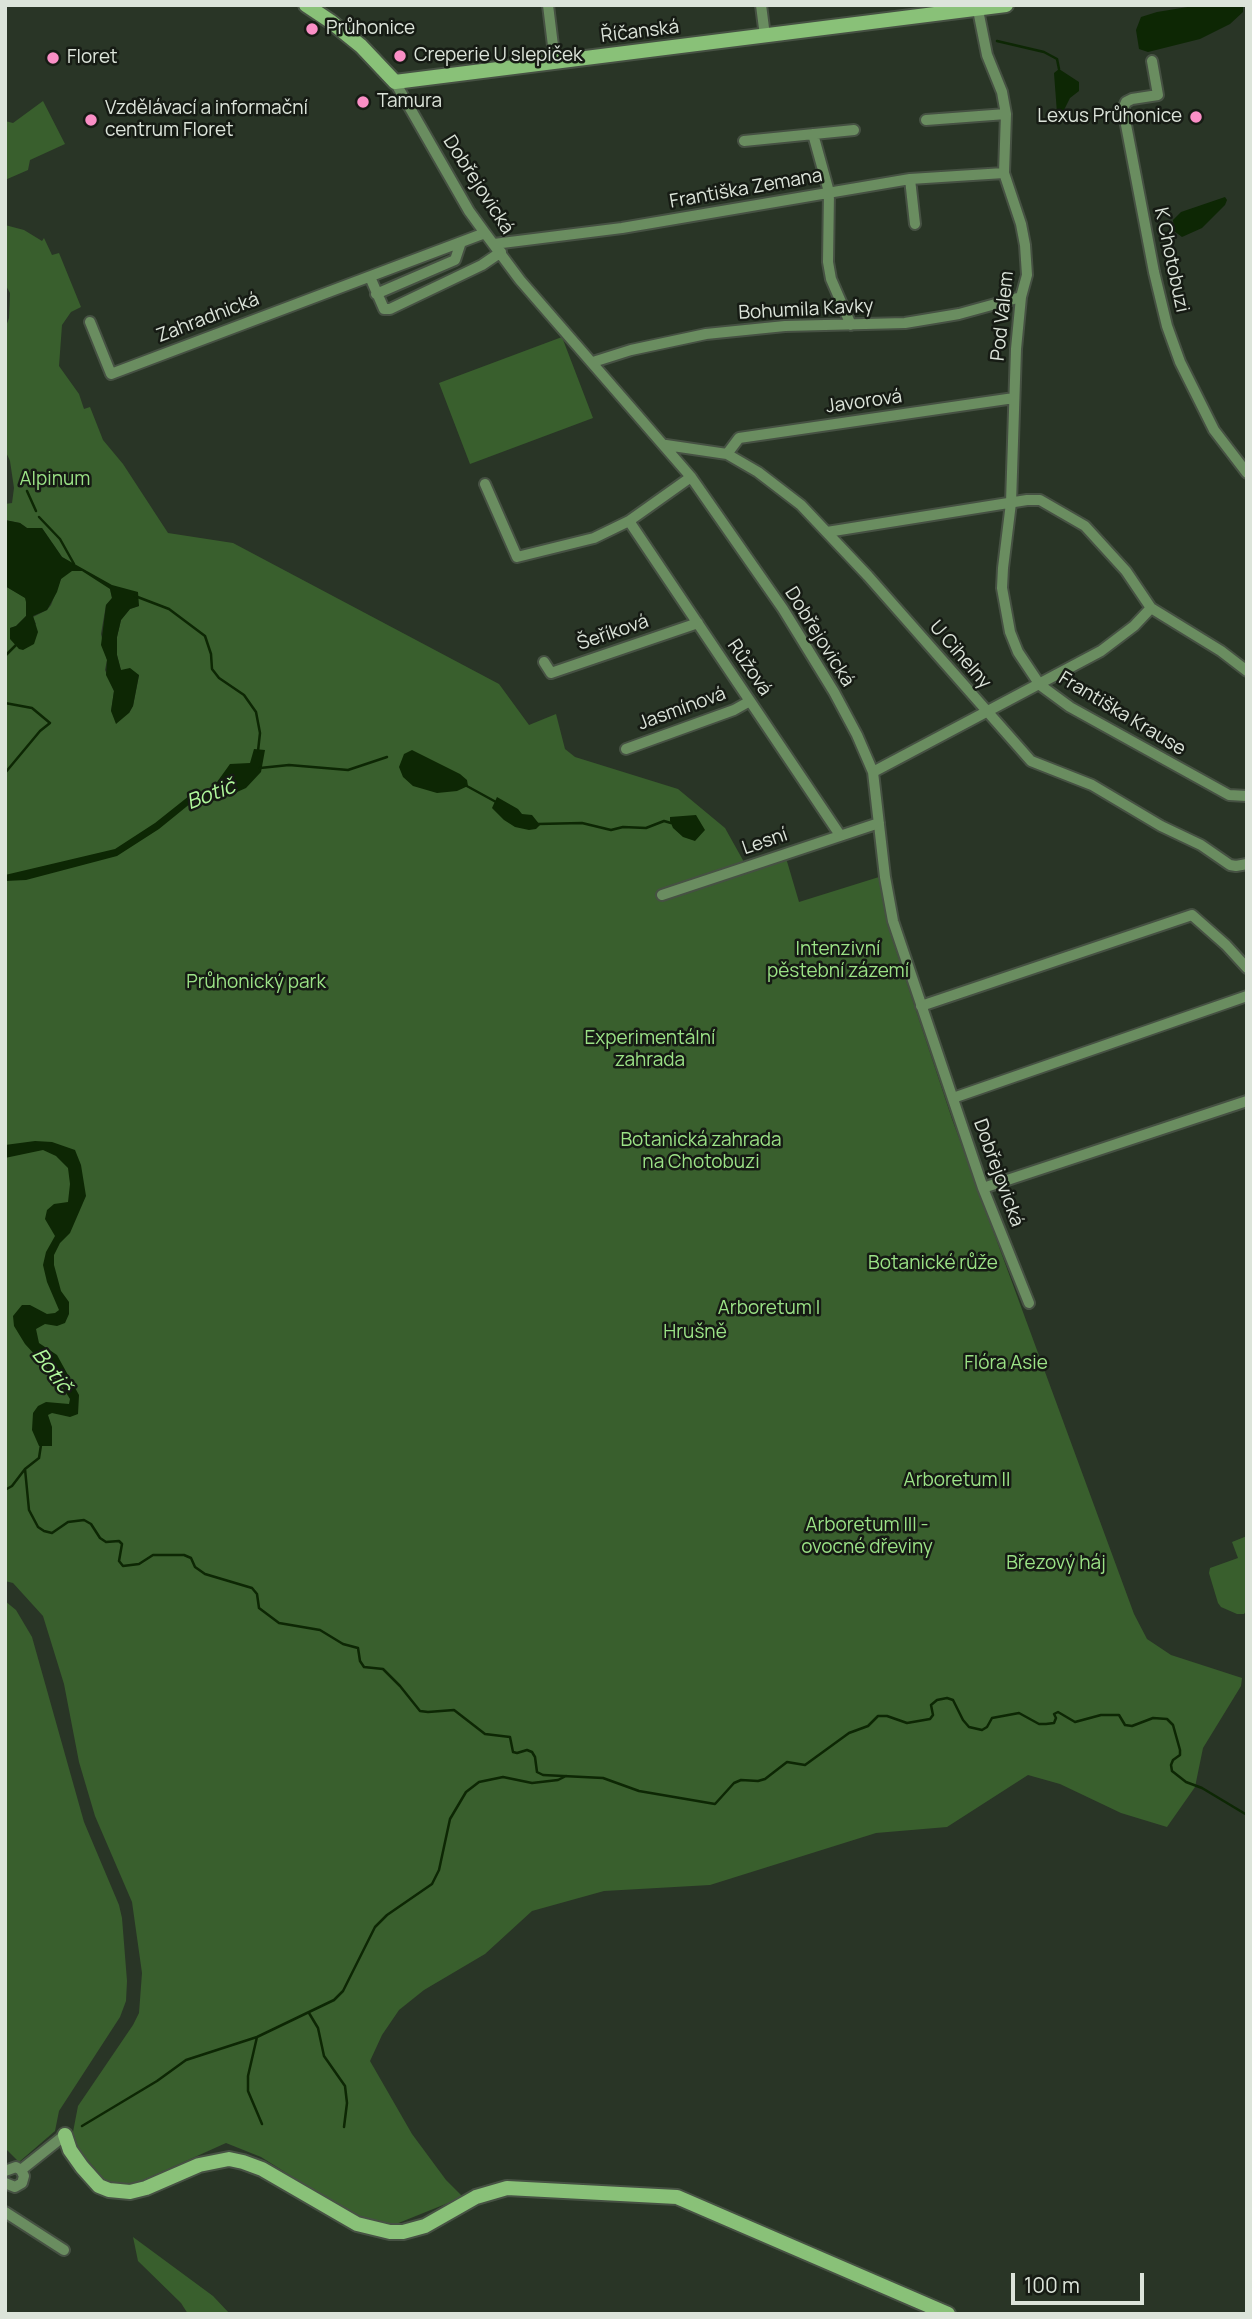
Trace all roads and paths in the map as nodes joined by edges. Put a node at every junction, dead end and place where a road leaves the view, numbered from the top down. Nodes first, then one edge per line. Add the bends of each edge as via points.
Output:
1 (306, 5) edge
2 (548, 5) edge
3 (761, 5) edge
4 (1006, 5) edge
5 (976, 8) edge
6 (765, 36) junction
7 (1152, 61) dead end
8 (555, 62) junction
9 (395, 82) junction
10 (1006, 114) junction
11 (926, 120) dead end
12 (854, 130) dead end
13 (813, 134) junction
14 (744, 141) dead end
15 (1004, 173) junction
16 (910, 179) junction
17 (829, 192) junction
18 (915, 224) dead end
19 (485, 233) junction
20 (461, 242) junction
21 (497, 248) junction
22 (370, 277) junction
23 (376, 294) junction
24 (1021, 297) junction
25 (90, 322) dead end
26 (851, 325) junction
27 (593, 362) junction
28 (1014, 398) junction
29 (666, 445) junction
30 (727, 454) junction
31 (1247, 473) edge
32 (691, 477) junction
33 (485, 484) dead end
34 (1011, 503) junction
35 (629, 521) junction
36 (827, 533) junction
37 (1152, 608) junction
38 (698, 623) junction
39 (544, 662) dead end
40 (1247, 671) edge
41 (1040, 685) junction
42 (750, 701) junction
43 (986, 712) junction
44 (626, 749) dead end
45 (873, 772) junction
46 (1247, 796) edge
47 (879, 823) junction
48 (839, 835) junction
49 (1247, 864) edge
50 (662, 895) dead end
51 (1247, 968) edge
52 (1247, 996) edge
53 (921, 1006) junction
54 (953, 1098) junction
55 (1247, 1101) edge
56 (983, 1188) junction
57 (1029, 1303) dead end
58 (65, 2135) joint
59 (21, 2170) junction
60 (5, 2171) edge
61 (6, 2184) edge
62 (5, 2212) edge
63 (64, 2250) dead end
64 (948, 2314) edge

1 - 9 street via 361,46
2 - 8 street
3 - 6 street
4 - 5 street, Říčanská
5 - 6 street, Říčanská
5 - 10 street, Pod Valem
6 - 8 street, Říčanská
7 - 31 street, K Chotobuzi via 1158,94 1132,99 1123,108 1154,272 1180,362 1214,430
8 - 9 street, Říčanská
9 - 19 street, Dobřejovická
10 - 11 street
10 - 15 street, Pod Valem
12 - 13 street
13 - 14 street
13 - 17 street
15 - 16 street, Františka Zemana
15 - 24 street, Pod Valem via 1025,246 1027,275
16 - 17 street, Františka Zemana
16 - 18 street
17 - 21 street, Františka Zemana
17 - 26 street via 828,262
19 - 20 street, Zahradnická
19 - 21 street, Dobřejovická
20 - 22 street, Zahradnická
20 - 23 street, Zahradnická via 455,260
21 - 23 street via 482,265 390,309 384,309
21 - 27 street, Dobřejovická
22 - 23 street
22 - 25 street, Zahradnická via 111,374
24 - 26 street, Bohumila Kavky via 905,323
24 - 28 street, Pod Valem
26 - 27 street, Bohumila Kavky via 706,334
27 - 29 street, Dobřejovická
28 - 30 street, Javorová via 739,438
28 - 34 street, Pod Valem
29 - 30 street, U Cihelny
29 - 32 street, Dobřejovická
30 - 36 street, U Cihelny via 801,505
32 - 35 street
32 - 45 street, Dobřejovická via 791,621 834,692
33 - 35 street via 517,557 594,538
34 - 36 street
34 - 37 street via 1040,500 1085,526
34 - 41 street, Františka Krause via 1003,568 1005,612 1018,652
35 - 38 street, Růžová
36 - 43 street, U Cihelny
37 - 40 street
37 - 41 street via 1101,651
38 - 39 street, Šeříková via 551,673
38 - 42 street, Růžová
41 - 43 street
41 - 46 street, Františka Krause via 1070,707 1228,795
42 - 44 street, Jasmínová
42 - 48 street, Růžová
43 - 45 street
43 - 49 street, U Cihelny via 1031,761 1092,786 1230,865
45 - 47 street, Dobřejovická
47 - 48 street, Lesní
47 - 53 street, Dobřejovická via 893,921
48 - 50 street, Lesní
51 - 53 street via 1192,915
52 - 54 street
53 - 54 street, Dobřejovická
54 - 56 street, Dobřejovická
55 - 56 street
56 - 57 street, Dobřejovická
58 - 59 street
58 - 64 street via 82,2168 109,2190 130,2192 199,2165 236,2160 262,2169 357,2224 390,2232 425,2226 476,2197 506,2188 677,2197
59 - 60 street via 12,2167
59 - 61 street via 22,2183 15,2187
62 - 63 street

